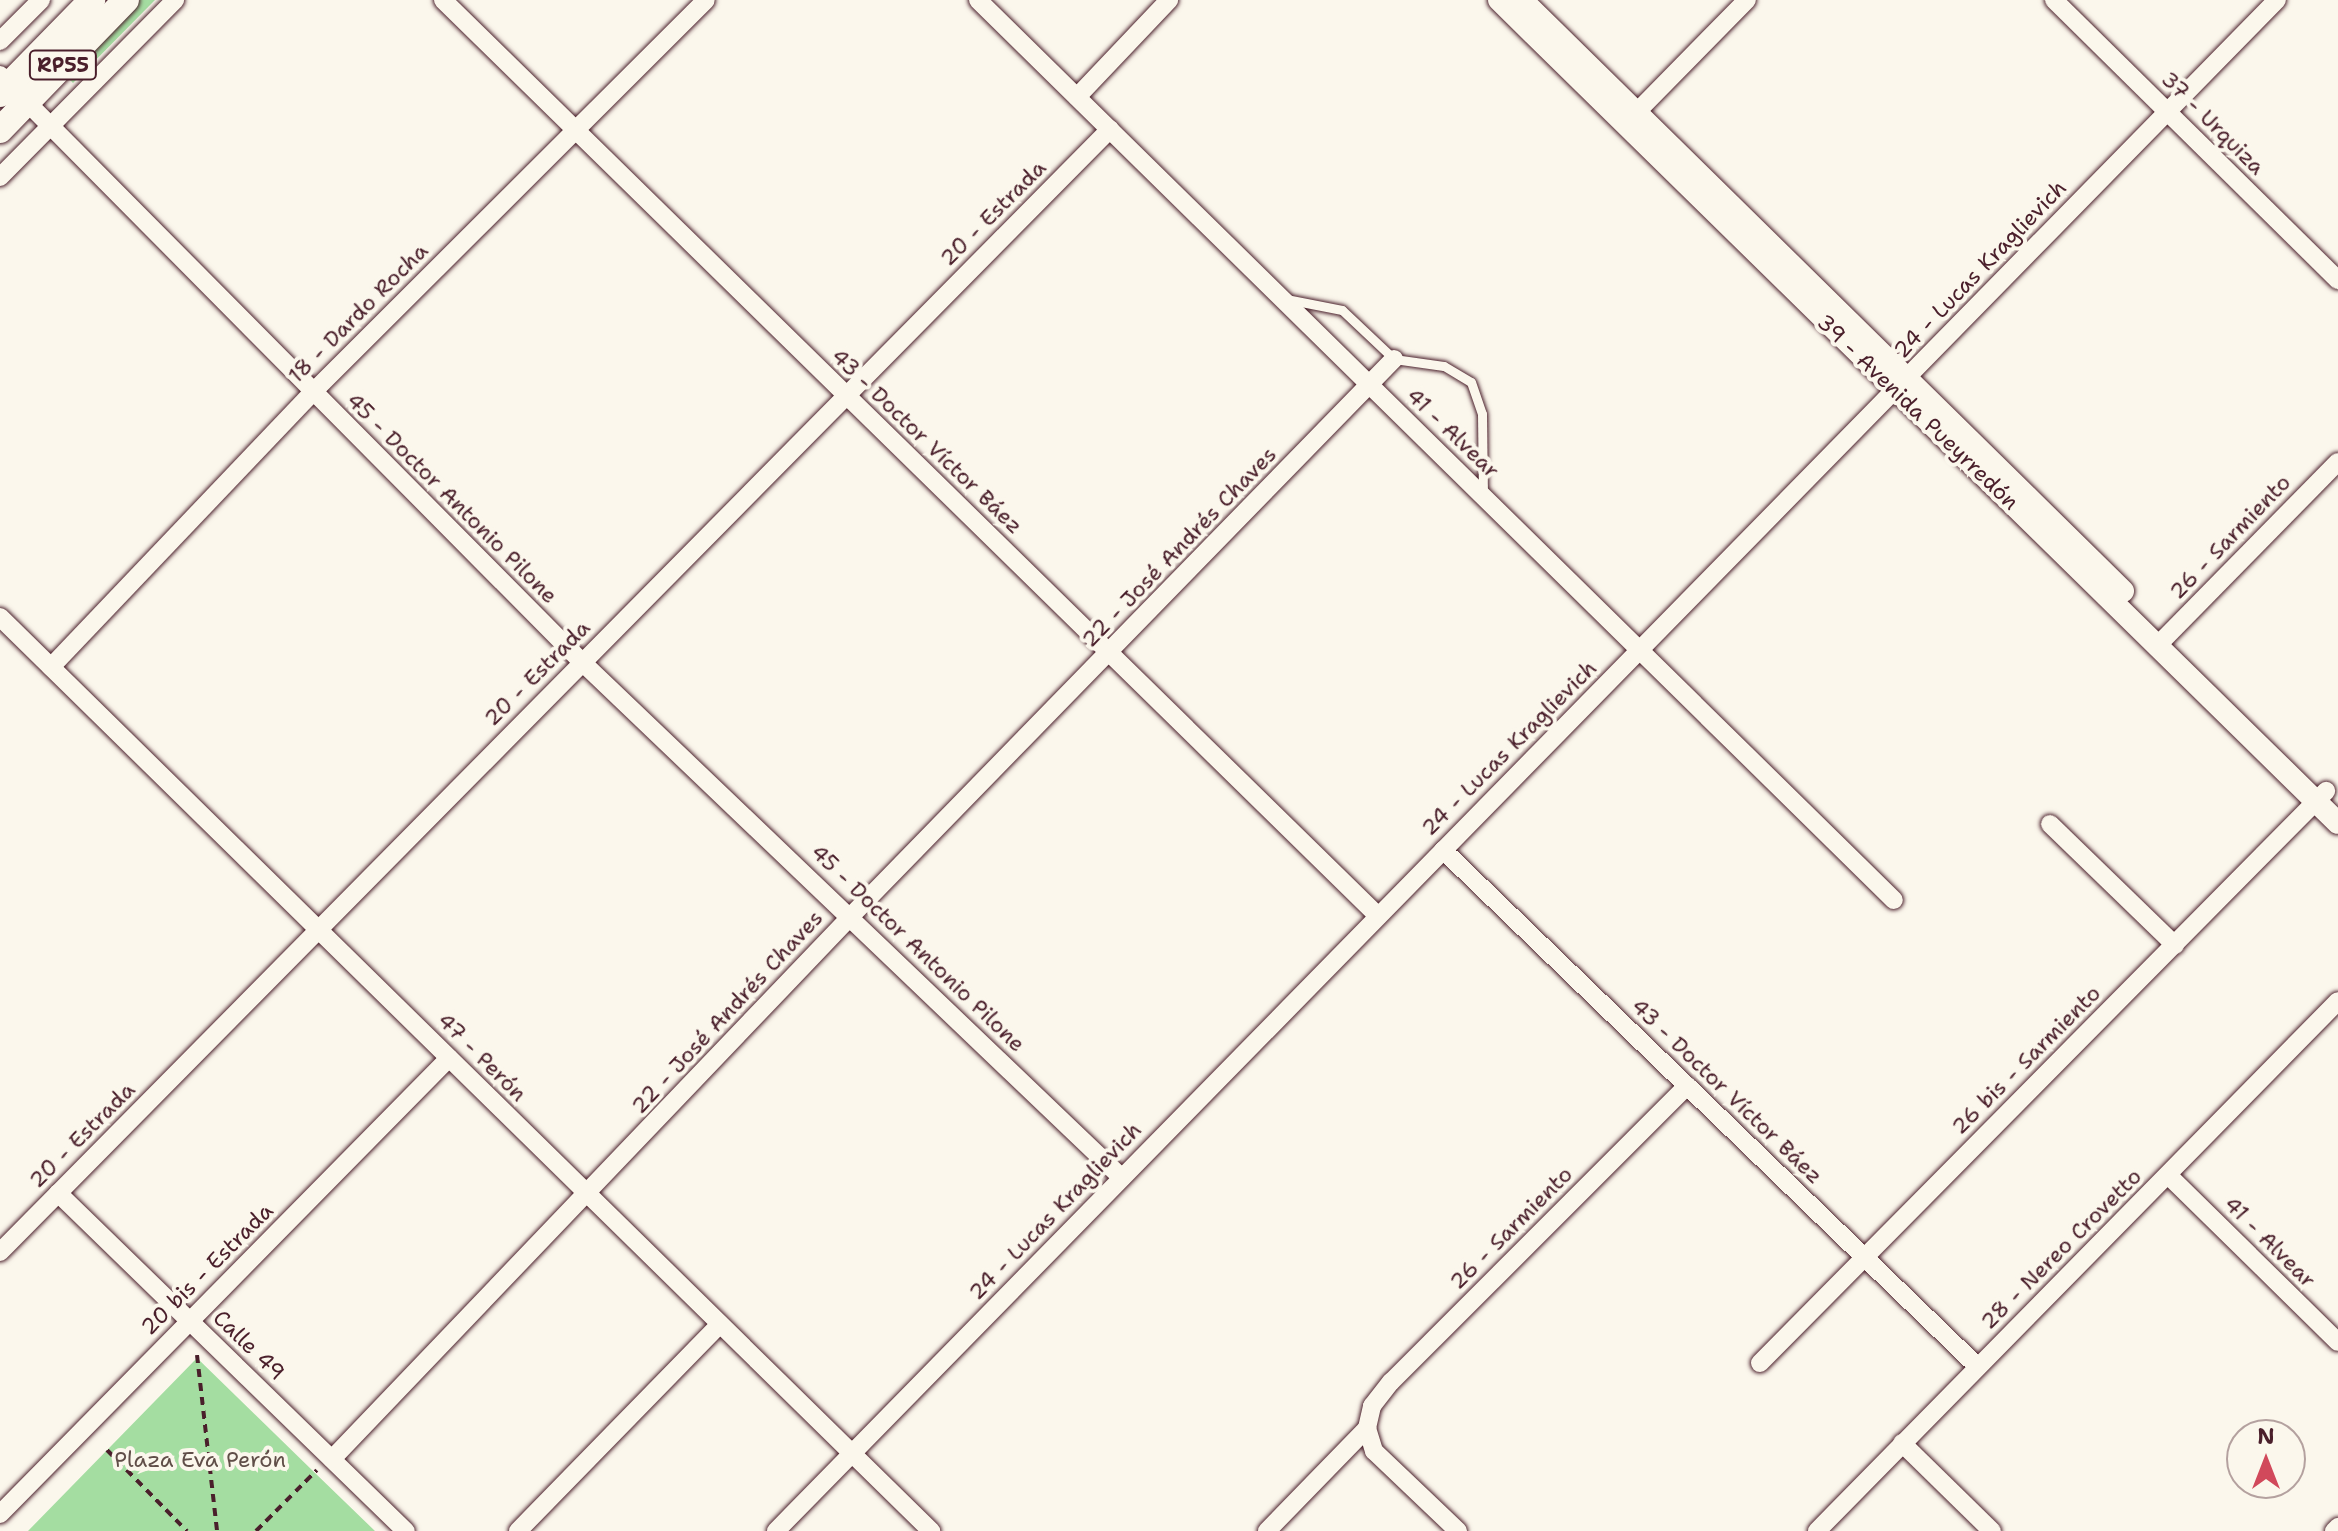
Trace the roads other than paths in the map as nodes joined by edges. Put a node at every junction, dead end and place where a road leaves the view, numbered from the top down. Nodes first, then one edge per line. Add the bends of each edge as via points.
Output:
1 (41, 0) edge
2 (92, 0) edge
3 (126, 0) edge
4 (175, 0) edge
5 (443, 0) edge
6 (706, 0) edge
7 (978, 0) edge
8 (1169, 0) edge
9 (1499, 0) edge
10 (1522, 0) edge
11 (1747, 0) edge
12 (2054, 0) edge
13 (2277, 0) edge
14 (0, 41) edge
15 (9, 89) edge
16 (1077, 97) junction
17 (2168, 112) junction
18 (1631, 118) junction
19 (51, 125) junction
20 (574, 129) junction
21 (1110, 129) junction
22 (0, 130) edge
23 (0, 177) edge
24 (2338, 280) edge
25 (1282, 299) junction
26 (1394, 359) junction
27 (1902, 383) junction
28 (1369, 385) junction
29 (312, 393) junction
30 (846, 396) junction
31 (2338, 462) edge
32 (1483, 495) junction
33 (0, 617) edge
34 (2162, 641) junction
35 (1640, 650) junction
36 (1110, 653) junction
37 (581, 661) junction
38 (51, 667) junction
39 (2327, 798) edge
40 (2338, 823) edge
41 (2050, 824) dead end
42 (1443, 850) junction
43 (1894, 900) dead end
44 (851, 916) junction
45 (1378, 916) junction
46 (319, 930) junction
47 (2175, 945) junction
48 (2338, 1001) edge
49 (449, 1058) junction
50 (1687, 1086) junction
51 (2168, 1175) junction
52 (1122, 1178) junction
53 (58, 1193) junction
54 (587, 1194) junction
55 (0, 1252) edge
56 (1865, 1258) junction
57 (190, 1321) junction
58 (720, 1324) junction
59 (2338, 1342) edge
60 (1760, 1363) dead end
61 (1978, 1367) junction
62 (1367, 1428) junction
63 (1902, 1443) junction
64 (852, 1453) junction
65 (332, 1459) junction
66 (0, 1514) edge
67 (406, 1531) edge
68 (518, 1531) edge
69 (776, 1531) edge
70 (931, 1531) edge
71 (1267, 1531) edge
72 (1458, 1531) edge
73 (1817, 1531) edge
74 (1992, 1531) edge

1 - 14 street
2 - 15 main road, RP55
3 - 15 main road, RP55
4 - 19 street
5 - 20 street, 43 - Doctor Víctor Báez
6 - 20 street, 18 - Dardo Rocha
7 - 16 street, 41 - Alvear
8 - 16 street
9 - 18 street, 39 - Avenida Pueyrredón
10 - 18 street, 39 - Avenida Pueyrredón
11 - 18 street
12 - 17 street, 37 - Urquiza
13 - 17 street, 24 - Lucas Kraglievich
15 - 19 street, 45 - Doctor Antonio Pilone
15 - 22 main road, RP55
16 - 21 street, 41 - Alvear
17 - 24 street, 37 - Urquiza
17 - 27 street, 24 - Lucas Kraglievich
18 - 27 street, 39 - Avenida Pueyrredón
19 - 23 street
19 - 29 street, 45 - Doctor Antonio Pilone
20 - 29 street, 18 - Dardo Rocha
20 - 30 street, 43 - Doctor Víctor Báez
21 - 25 street, 41 - Alvear
21 - 30 street, 20 - Estrada
25 - 26 lane via 1342,310
25 - 28 street, 41 - Alvear
26 - 28 street, 22 - José Andrés Chaves
26 - 32 lane via 1444,366 1471,382 1482,414
27 - 34 street, 39 - Avenida Pueyrredón
27 - 35 street, 24 - Lucas Kraglievich
28 - 32 street, 41 - Alvear
28 - 36 street, 22 - José Andrés Chaves
29 - 37 street, 45 - Doctor Antonio Pilone
29 - 38 street, 18 - Dardo Rocha
30 - 36 street, 43 - Doctor Víctor Báez
30 - 37 street, 20 - Estrada
31 - 34 street, 26 - Sarmiento
32 - 35 street, 41 - Alvear
33 - 38 street, 47 - Perón
34 - 39 street, 39 - Avenida Pueyrredón
35 - 42 street, 24 - Lucas Kraglievich
35 - 43 street, 41 - Alvear
36 - 44 street, 22 - José Andrés Chaves
36 - 45 street, 43 - Doctor Víctor Báez
37 - 44 street, 45 - Doctor Antonio Pilone
37 - 46 street, 20 - Estrada
38 - 46 street, 47 - Perón
39 - 40 street, 39 - Avenida Pueyrredón
39 - 47 street, 26 bis - Sarmiento
41 - 47 street
42 - 45 street, 24 - Lucas Kraglievich
42 - 50 street, 43 - Doctor Víctor Báez
44 - 52 street, 45 - Doctor Antonio Pilone
44 - 54 street, 22 - José Andrés Chaves
45 - 52 street, 24 - Lucas Kraglievich
46 - 49 street, 47 - Perón
46 - 53 street, 20 - Estrada
47 - 56 street, 26 bis - Sarmiento
48 - 51 street, 28 - Nereo Crovetto
49 - 54 street, 47 - Perón
49 - 57 street, 20 bis - Estrada
50 - 56 street, 43 - Doctor Víctor Báez
50 - 62 street, 26 - Sarmiento via 1391,1382 1372,1406
51 - 59 street, 41 - Alvear
51 - 61 street, 28 - Nereo Crovetto
52 - 64 street, 24 - Lucas Kraglievich
53 - 55 street, 20 - Estrada
53 - 57 street, Calle 49
54 - 58 street, 47 - Perón
54 - 65 street, 22 - José Andrés Chaves
56 - 60 street, 26 bis - Sarmiento
56 - 61 street, 43 - Doctor Víctor Báez
57 - 65 street, Calle 49
57 - 66 street, 20 bis - Estrada
58 - 64 street, 47 - Perón
58 - 68 street
61 - 63 street, 28 - Nereo Crovetto
62 - 71 street
62 - 72 street via 1374,1451
63 - 73 street, 28 - Nereo Crovetto
63 - 74 street
64 - 69 street, 24 - Lucas Kraglievich
64 - 70 street, 47 - Perón
65 - 67 street, Calle 49

